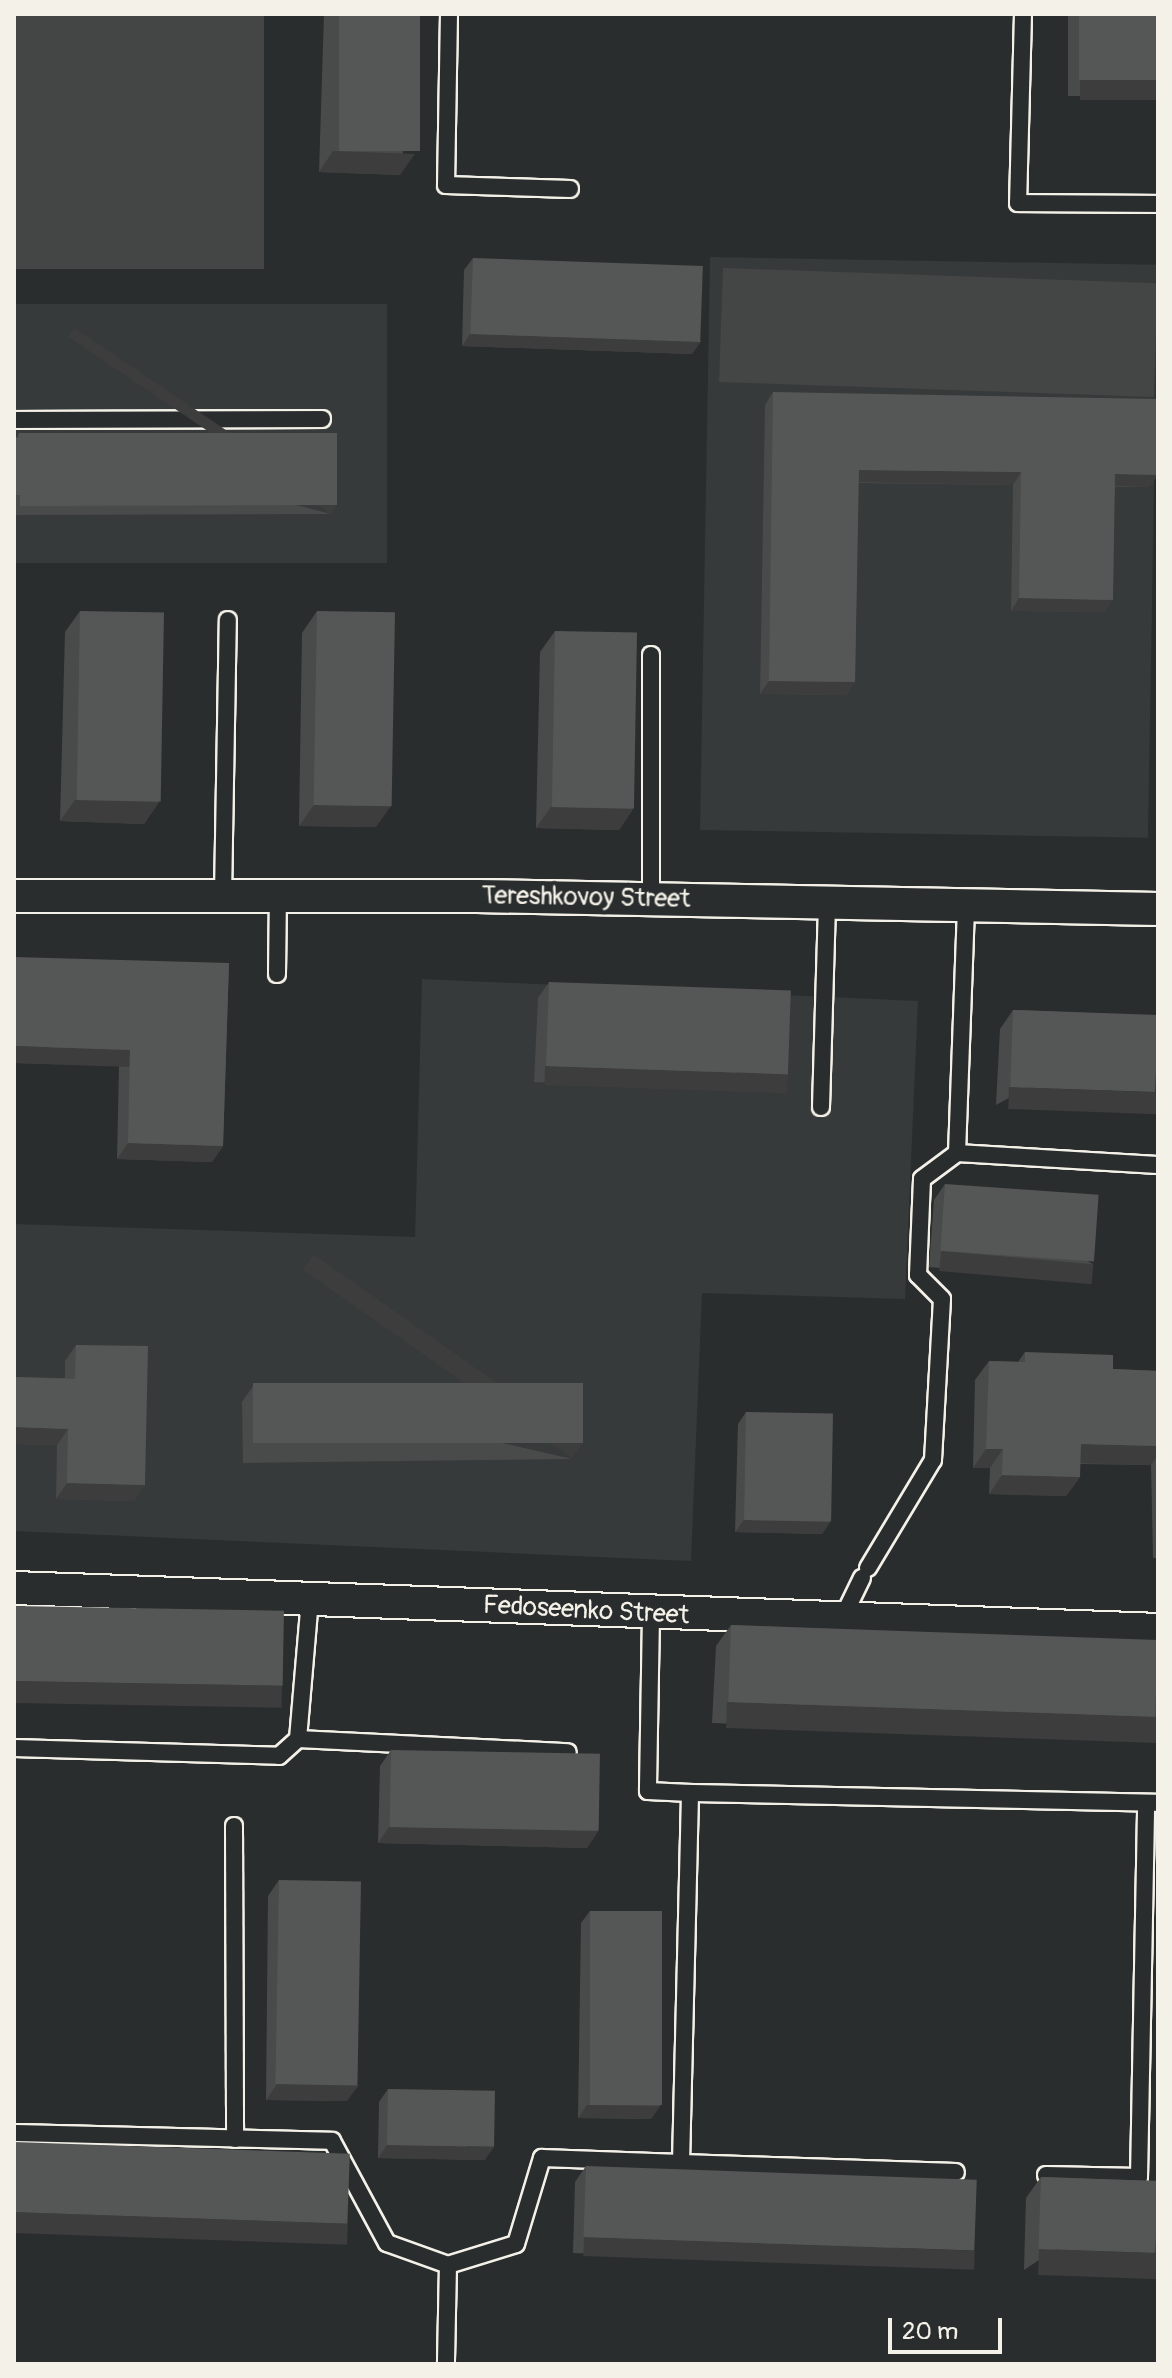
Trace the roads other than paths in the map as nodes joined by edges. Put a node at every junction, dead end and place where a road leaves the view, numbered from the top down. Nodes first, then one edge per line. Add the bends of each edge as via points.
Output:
1 (449, 14) edge
2 (1023, 14) edge
3 (570, 189) dead end
4 (1158, 204) edge
5 (322, 419) dead end
6 (14, 420) edge
7 (228, 620) dead end
8 (651, 655) dead end
9 (14, 896) edge
10 (223, 896) junction
11 (278, 896) junction
12 (651, 899) junction
13 (827, 902) junction
14 (966, 904) junction
15 (1158, 909) edge
16 (277, 974) dead end
17 (821, 1107) dead end
18 (957, 1153) junction
19 (1158, 1165) edge
20 (14, 1588) edge
21 (310, 1598) junction
22 (651, 1615) junction
23 (841, 1621) junction
24 (1158, 1630) edge
25 (298, 1739) junction
26 (14, 1748) edge
27 (568, 1752) edge
28 (690, 1793) junction
29 (1152, 1803) edge
30 (234, 1826) dead end
31 (14, 2133) edge
32 (235, 2139) junction
33 (681, 2163) junction
34 (956, 2172) dead end
35 (1046, 2175) edge
36 (448, 2265) junction
37 (446, 2364) edge

1 - 3 lane via 446,185
2 - 4 lane via 1018,203
5 - 6 lane
7 - 10 lane
8 - 12 lane
9 - 10 street, Tereshkovoy Street
10 - 11 street, Tereshkovoy Street
11 - 12 street, Tereshkovoy Street
11 - 16 lane
12 - 13 street, Tereshkovoy Street
13 - 14 street, Tereshkovoy Street
13 - 17 lane
14 - 15 street, Tereshkovoy Street
14 - 18 lane
18 - 19 lane
18 - 23 lane via 922,1179 918,1275 942,1299 933,1460
20 - 21 street, Fedoseenko Street
21 - 22 street, Fedoseenko Street
21 - 25 lane
22 - 23 street, Fedoseenko Street
22 - 28 lane via 648,1791
23 - 24 street, Fedoseenko Street
25 - 26 lane via 279,1756
25 - 27 lane
28 - 29 lane
28 - 33 lane
29 - 35 lane via 1139,2177
30 - 32 lane
31 - 32 lane
32 - 36 lane via 332,2141 387,2243
33 - 34 lane
33 - 36 lane via 542,2158 516,2244
36 - 37 lane

